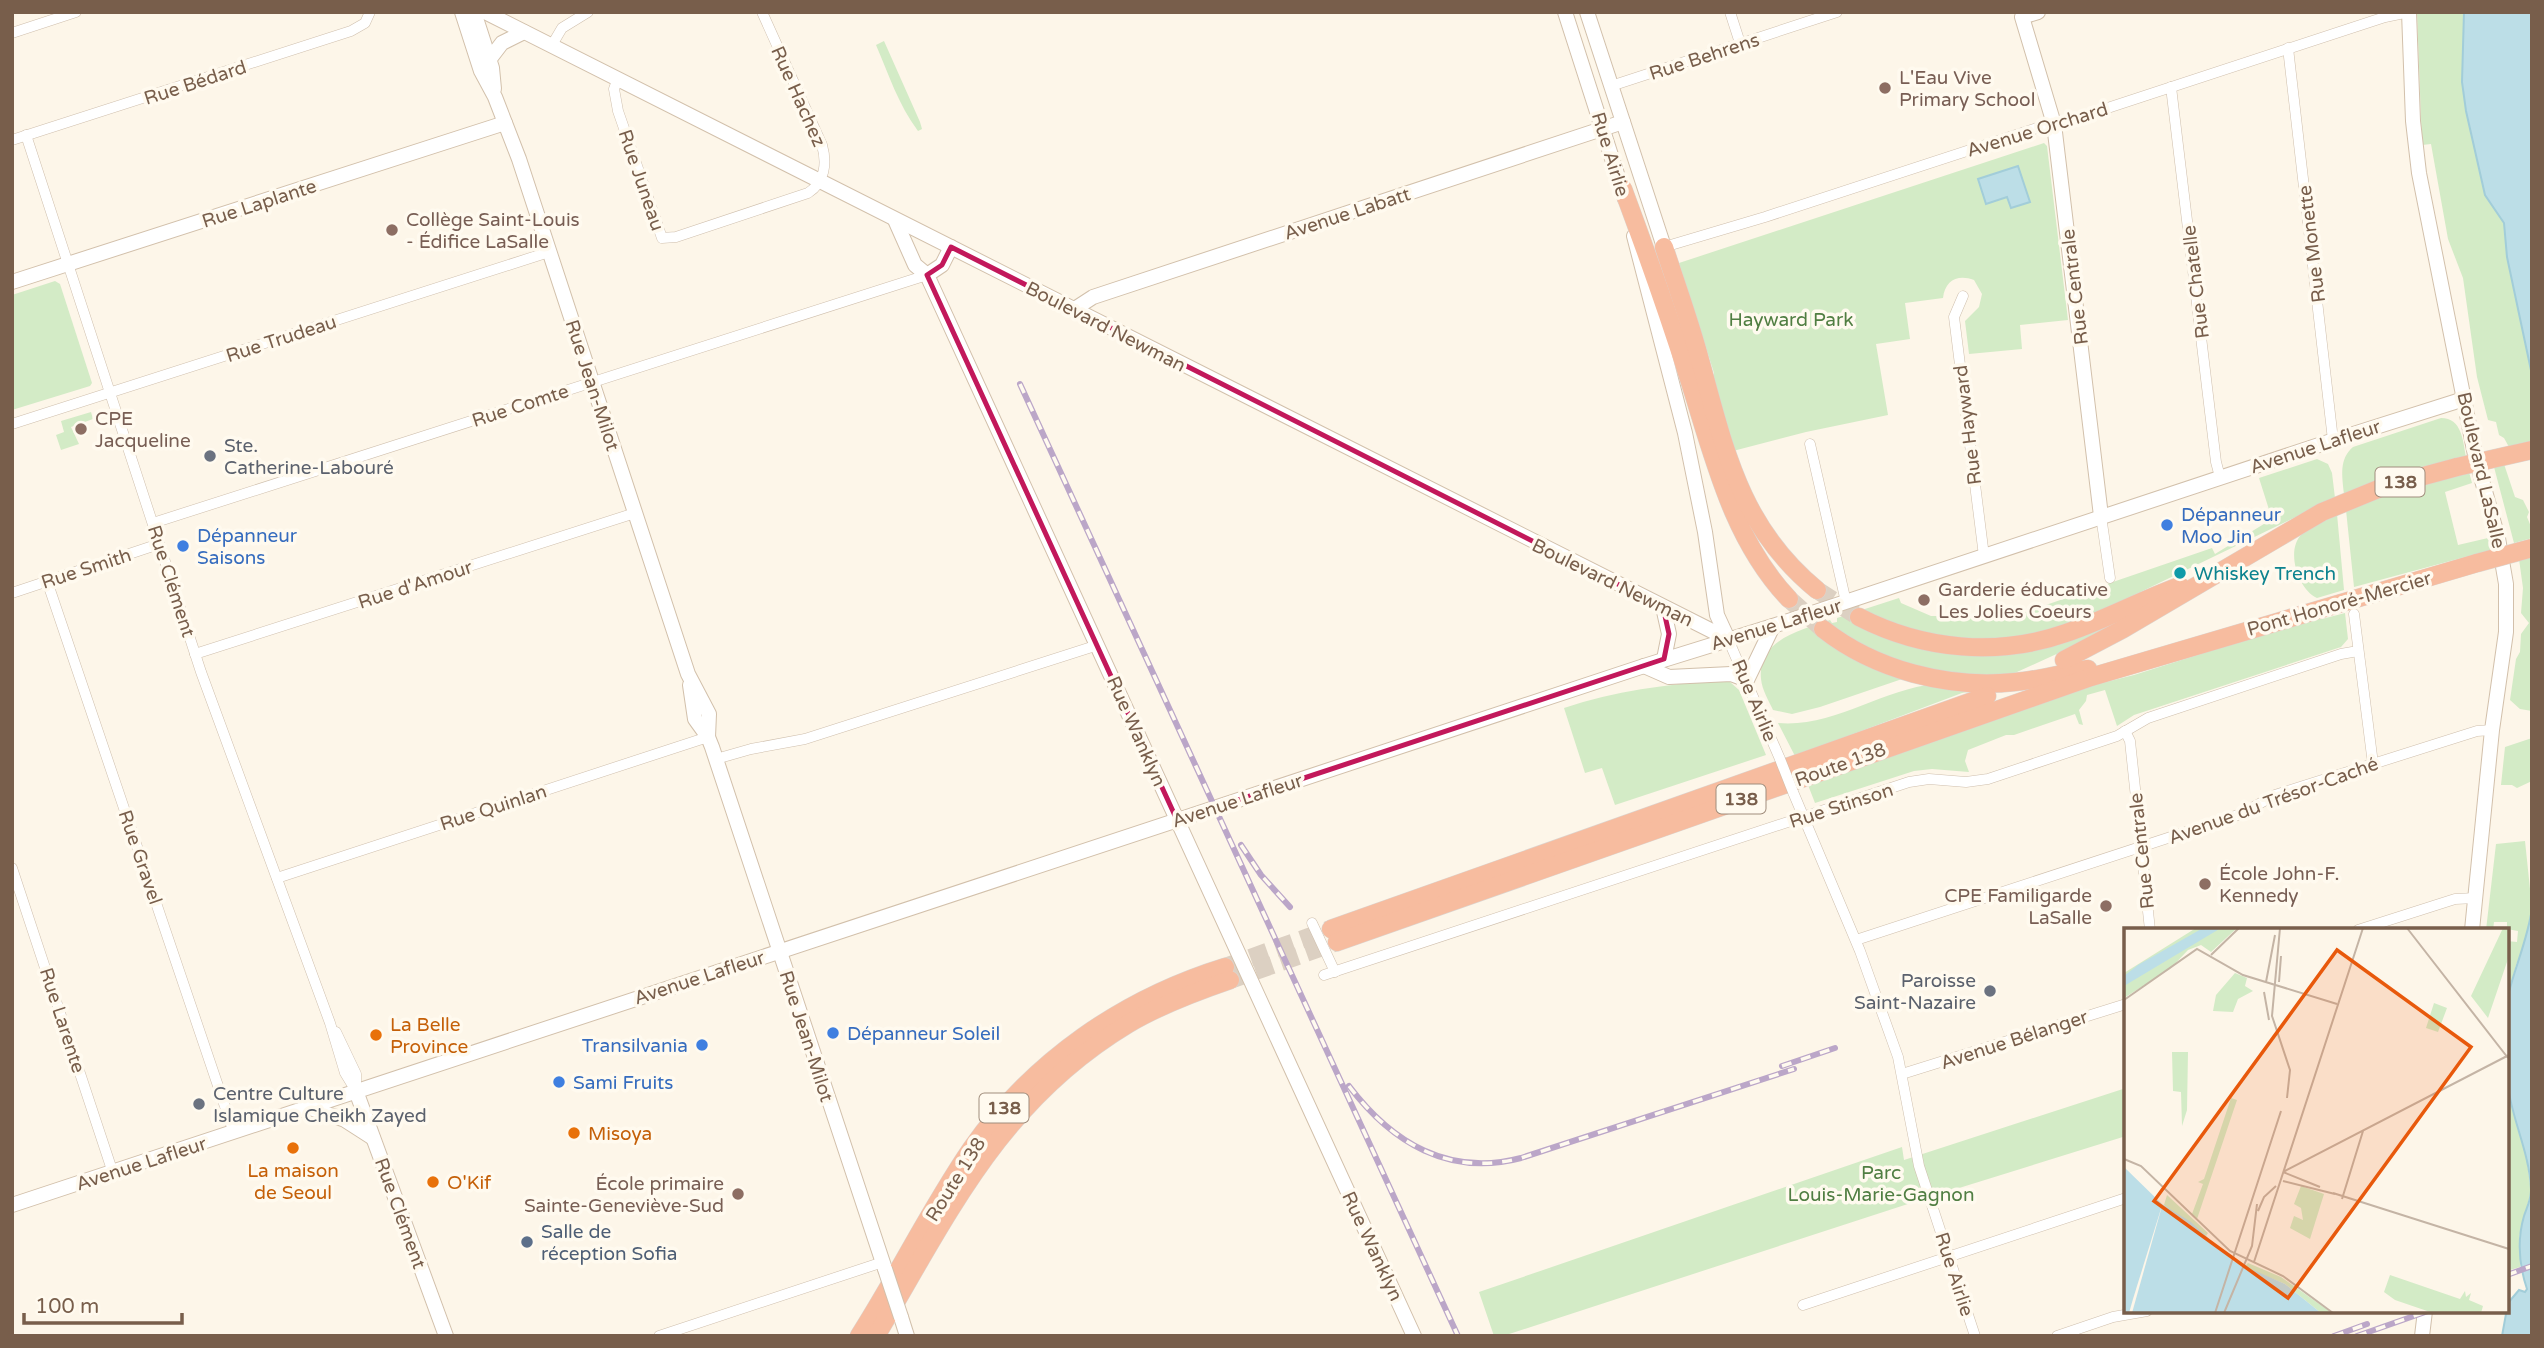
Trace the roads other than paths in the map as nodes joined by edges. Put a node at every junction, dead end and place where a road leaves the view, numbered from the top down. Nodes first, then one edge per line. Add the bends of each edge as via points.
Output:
1 (76, 12) edge
2 (370, 12) edge
3 (462, 12) edge
4 (474, 12) edge
5 (485, 12) edge
6 (588, 12) edge
7 (761, 12) edge
8 (1565, 12) edge
9 (1587, 12) edge
10 (1730, 12) edge
11 (1837, 12) edge
12 (2038, 12) edge
13 (2409, 12) edge
14 (2021, 15) edge
15 (524, 32) junction
16 (12, 33) edge
17 (1740, 43) junction
18 (552, 46) junction
19 (2288, 48) junction
20 (489, 60) junction
21 (618, 78) junction
22 (1611, 86) junction
23 (2171, 87) junction
24 (495, 97) junction
25 (1623, 122) junction
26 (505, 123) junction
27 (2054, 124) junction
28 (1603, 128) junction
29 (26, 135) junction
30 (12, 140) edge
31 (820, 181) junction
32 (1623, 189) junction
33 (895, 220) junction
34 (951, 247) junction
35 (1664, 247) junction
36 (550, 252) junction
37 (68, 264) junction
38 (927, 275) junction
39 (12, 282) edge
40 (1963, 296) dead end
41 (1073, 310) junction
42 (592, 382) junction
43 (110, 393) junction
44 (2464, 399) junction
45 (12, 424) edge
46 (2333, 440) junction
47 (1810, 444) dead end
48 (2532, 450) edge
49 (2220, 477) junction
50 (635, 513) junction
51 (2101, 516) junction
52 (153, 523) junction
53 (159, 544) junction
54 (2532, 548) edge
55 (1984, 556) junction
56 (2219, 572) junction
57 (2110, 578) dead end
58 (47, 581) junction
59 (1817, 590) tunnel mouth
60 (12, 593) edge
61 (1789, 599) tunnel mouth
62 (1846, 602) junction
63 (1663, 607) junction
64 (2348, 608) junction
65 (1859, 617) tunnel mouth
66 (1773, 626) junction
67 (1823, 629) tunnel mouth
68 (1728, 639) junction
69 (1098, 645) junction
70 (2358, 651) junction
71 (195, 654) junction
72 (1664, 659) junction
73 (2147, 659) junction
74 (2064, 660) dead end
75 (1644, 666) junction
76 (1747, 680) junction
77 (1987, 695) dead end
78 (2492, 730) junction
79 (2125, 731) junction
80 (708, 737) junction
81 (716, 759) junction
82 (2373, 764) junction
83 (1804, 818) junction
84 (1177, 820) junction
85 (2140, 847) junction
86 (12, 868) edge
87 (277, 878) junction
88 (2476, 898) junction
89 (1312, 923) dead end
90 (2150, 928) edge
91 (2364, 928) edge
92 (2472, 928) edge
93 (1856, 940) junction
94 (780, 951) junction
95 (2124, 1005) edge
96 (1902, 1074) junction
97 (356, 1091) junction
98 (307, 1107) junction
99 (234, 1133) junction
100 (373, 1138) junction
101 (113, 1173) junction
102 (2124, 1199) edge
103 (12, 1205) edge
104 (1949, 1257) junction
105 (884, 1265) junction
106 (1802, 1305) dead end
107 (2136, 1313) edge
108 (2425, 1313) edge
109 (446, 1336) edge
110 (659, 1336) edge
111 (859, 1336) edge
112 (876, 1336) edge
113 (907, 1336) edge
114 (1414, 1336) edge
115 (1975, 1336) edge
116 (2057, 1336) edge
117 (2421, 1336) edge

1 - 16 street
2 - 29 street, Rue Bédard via 361,26 344,34
3 - 24 main road, Rue Jean-Milot via 481,71
4 - 20 main road, Rue Jean-Milot
5 - 15 main road, Boulevard Newman
6 - 18 street via 562,28
7 - 31 street, Rue Hachez via 822,145
8 - 28 main road, Rue Airlie
9 - 22 main road, Rue Airlie
10 - 17 street
11 - 17 street, Rue Behrens
12 - 14 main road, Rue Centrale
13 - 19 street, Avenue Orchard
13 - 44 main road, Boulevard LaSalle via 2418,165
14 - 27 main road, Rue Centrale
15 - 18 main road, Boulevard Newman
15 - 20 main road via 498,46
17 - 22 street, Rue Behrens
18 - 21 main road, Boulevard Newman
19 - 23 street, Avenue Orchard
19 - 46 street, Rue Monette
20 - 24 main road, Rue Jean-Milot
21 - 31 main road, Boulevard Newman
21 - 31 street, Rue Juneau via 614,93 618,111 663,239 802,196
22 - 25 main road, Rue Airlie
23 - 27 street, Avenue Orchard
23 - 49 street, Rue Chatelle
24 - 26 main road, Rue Jean-Milot
25 - 28 main road, Avenue Labatt
25 - 35 main road, Rue Airlie
26 - 36 main road, Rue Jean-Milot
26 - 37 main road, Rue Laplante
27 - 35 street, Avenue Orchard
27 - 51 main road, Rue Centrale
28 - 32 main road, Rue Airlie
28 - 41 main road, Avenue Labatt via 1093,296
29 - 30 street, Rue Bédard
29 - 37 street, Rue Clément
31 - 33 main road, Boulevard Newman
32 - 61 highway via 1735,517 1758,559
32 - 68 main road, Rue Airlie via 1685,433 1716,609
33 - 34 main road, Boulevard Newman
33 - 38 main road, Rue Wanklyn via 915,265
34 - 38 main road via 942,265
34 - 41 main road, Boulevard Newman
35 - 59 highway via 1743,498 1770,543
36 - 42 main road, Rue Jean-Milot
36 - 43 street, Rue Trudeau
37 - 39 main road, Rue Laplante
37 - 43 street, Rue Clément
38 - 42 street, Rue Comte
38 - 69 main road, Rue Wanklyn
40 - 55 street, Rue Hayward via 1954,317
41 - 63 main road, Boulevard Newman
42 - 50 main road, Rue Jean-Milot
42 - 52 street, Rue Comte
43 - 45 street, Rue Trudeau
43 - 52 street, Rue Clément
44 - 46 main road, Avenue Lafleur
44 - 78 main road, Boulevard LaSalle via 2506,584 2506,632
46 - 49 main road, Avenue Lafleur
47 - 62 street
48 - 56 highway, 138, bridge via 2383,487 2292,528
49 - 51 main road, Avenue Lafleur
50 - 71 street, Rue d'Amour
50 - 80 main road, Rue Jean-Milot via 688,674 695,719
51 - 55 main road, Avenue Lafleur
51 - 57 street, Rue Centrale
52 - 53 street, Rue Clément
53 - 58 street, Rue Smith
53 - 71 street, Rue Clément
54 - 64 highway, Pont Honoré-Mercier / 138, bridge via 2363,596
55 - 62 main road, Avenue Lafleur
56 - 65 highway via 2139,600 2066,633 2011,646 1928,642
56 - 74 highway, 138
58 - 60 street, Rue Smith
58 - 99 street, Rue Gravel
62 - 66 main road, Avenue Lafleur
63 - 68 main road, Boulevard Newman
63 - 72 main road via 1669,634
64 - 70 street
64 - 73 highway, Pont Honoré-Mercier / 138
66 - 68 main road, Avenue Lafleur
66 - 76 main road
67 - 73 highway via 1888,665 1959,682 2018,682
68 - 72 main road, Avenue Lafleur
68 - 76 street, Rue Airlie
69 - 81 street via 805,739
69 - 84 main road, Rue Wanklyn
70 - 79 street, Rue Stinson via 2148,718
70 - 82 street
71 - 87 street, Rue Clément
72 - 75 main road, Avenue Lafleur
73 - 77 highway, Route 138 / 138 via 1334,936
75 - 76 main road via 1669,677 1731,674
75 - 84 main road, Avenue Lafleur
76 - 83 street, Rue Airlie, bridge
78 - 82 street, Avenue du Trésor-Caché
78 - 88 main road, Boulevard LaSalle
79 - 83 street, Rue Stinson via 1988,779 1917,780
79 - 85 street, Rue Centrale via 2130,741
80 - 81 main road, Rue Jean-Milot
80 - 87 street, Rue Quinlan
81 - 94 main road, Rue Jean-Milot
82 - 85 street, Avenue du Trésor-Caché
83 - 89 street, Rue Stinson via 1330,973
83 - 93 street, Rue Airlie
84 - 94 main road, Avenue Lafleur
84 - 114 main road, Rue Wanklyn
85 - 90 street, Rue Centrale
85 - 93 street, Avenue du Trésor-Caché
86 - 101 street, Rue Larente
87 - 97 street, Rue Clément via 330,1023 356,1074
88 - 91 street via 2455,899
88 - 92 main road, Boulevard LaSalle
93 - 96 street, Rue Airlie
94 - 97 main road, Avenue Lafleur
94 - 105 main road, Rue Jean-Milot
95 - 96 street, Avenue Bélanger
96 - 104 street, Rue Airlie via 1919,1166
97 - 98 main road, Avenue Lafleur
97 - 100 main road, Rue Clément
98 - 99 main road, Avenue Lafleur
98 - 100 main road via 345,1120
99 - 101 main road, Avenue Lafleur
100 - 109 main road, Rue Clément
101 - 103 main road, Avenue Lafleur
102 - 104 street
104 - 106 street
104 - 115 street, Rue Airlie
105 - 110 street
105 - 113 main road, Rue Jean-Milot, bridge
107 - 116 street
108 - 117 main road
111 - 112 highway, Route 138 / 138 via 970,1151 1025,1086 1068,1048 1124,1010 1166,989 1228,973 1129,1023 1076,1059 1039,1092 980,1163

